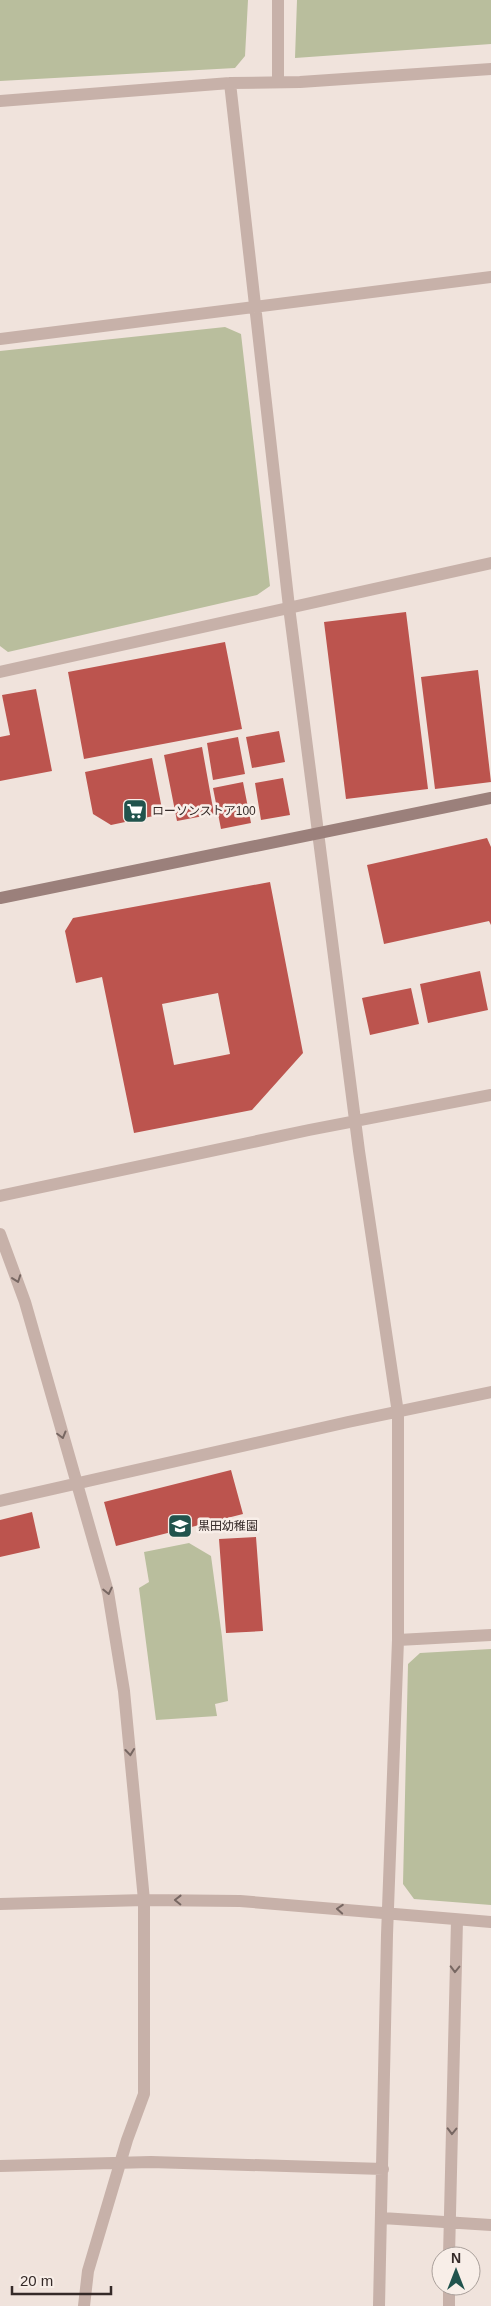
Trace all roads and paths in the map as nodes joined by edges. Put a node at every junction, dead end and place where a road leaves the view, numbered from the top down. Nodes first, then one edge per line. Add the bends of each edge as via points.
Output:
1 (278, 0) edge
2 (491, 69) edge
3 (278, 82) junction
4 (230, 83) junction
5 (0, 101) edge
6 (491, 277) edge
7 (254, 306) junction
8 (0, 339) edge
9 (491, 563) edge
10 (289, 607) junction
11 (0, 672) edge
12 (491, 798) edge
13 (319, 833) junction
14 (0, 898) edge
15 (491, 1095) edge
16 (355, 1121) junction
17 (0, 1196) edge
18 (0, 1234) edge
19 (491, 1392) edge
20 (398, 1413) junction
21 (76, 1484) junction
22 (0, 1501) edge
23 (491, 1635) edge
24 (398, 1640) junction
25 (144, 1900) junction
26 (0, 1904) edge
27 (388, 1913) junction
28 (456, 1920) junction
29 (491, 1922) edge
30 (121, 2163) junction
31 (0, 2166) edge
32 (382, 2169) junction
33 (382, 2218) junction
34 (450, 2223) junction
35 (491, 2225) edge
36 (449, 2246) edge
37 (84, 2306) edge
38 (379, 2306) edge

1 - 3 street
2 - 3 street
3 - 4 street
4 - 5 street
4 - 7 street
6 - 7 street
7 - 8 street
7 - 10 street
9 - 10 street
10 - 11 street
10 - 13 street
12 - 13 street
13 - 14 street
13 - 16 street
15 - 16 street
16 - 17 street
16 - 20 street
18 -> 21 street via 25,1302
19 - 20 street
20 - 21 street
20 - 24 street
21 - 22 street
21 -> 25 street via 108,1592 124,1691
23 - 24 street
24 - 27 street
25 - 26 street
27 -> 25 street via 240,1901
25 - 30 street via 144,2094
27 - 28 street
27 - 32 street
28 - 29 street
28 -> 34 street
30 - 31 street
30 - 32 street
30 - 37 street via 88,2271
32 - 33 street
33 - 34 street
33 - 38 street
34 - 35 street
34 - 36 street

